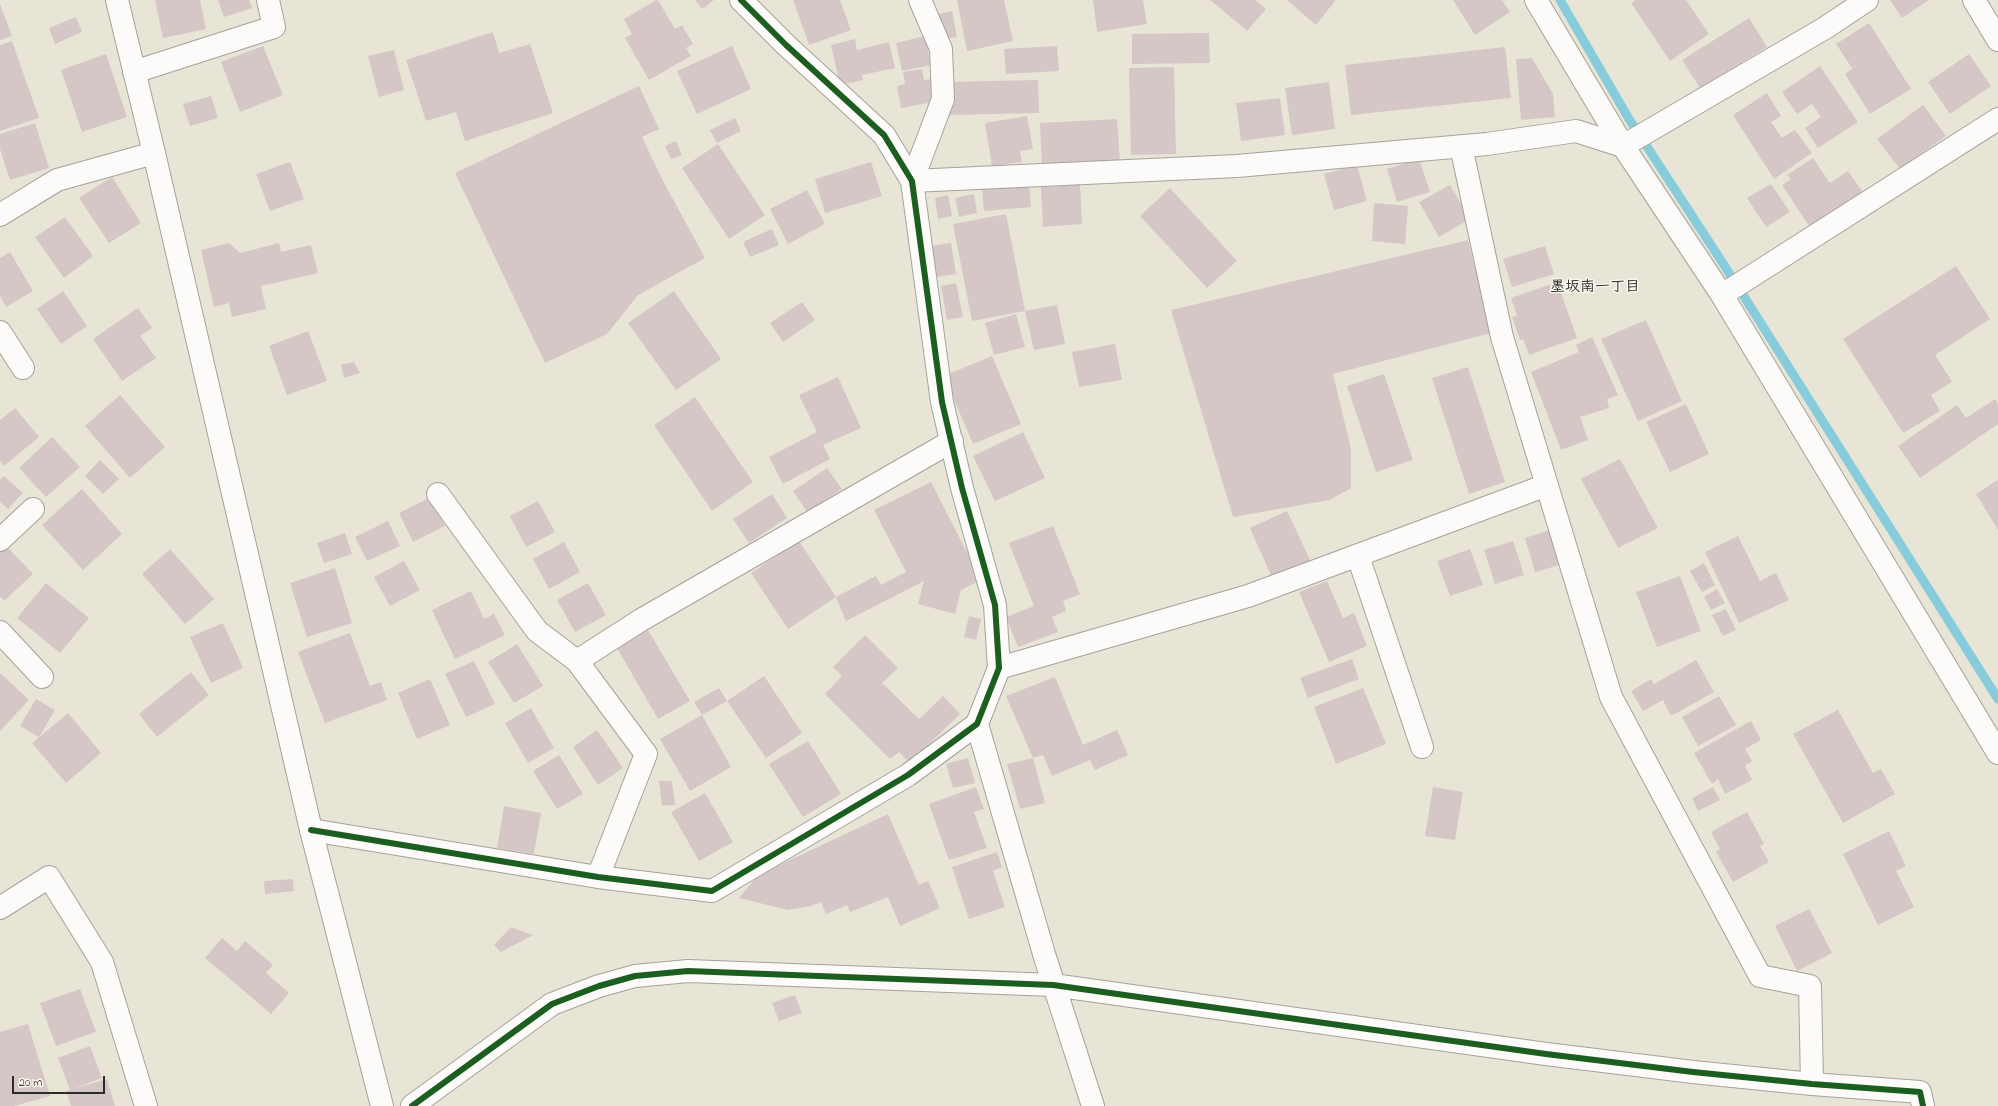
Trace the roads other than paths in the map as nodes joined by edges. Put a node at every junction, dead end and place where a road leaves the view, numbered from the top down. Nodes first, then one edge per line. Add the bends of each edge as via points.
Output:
1 (117, 0) edge
2 (268, 0) edge
3 (741, 0) edge
4 (920, 0) edge
5 (1536, 0) edge
6 (1867, 0) edge
7 (1974, 0) edge
8 (1998, 40) edge
9 (134, 72) junction
10 (1998, 119) edge
11 (1461, 146) junction
12 (1623, 146) junction
13 (154, 153) junction
14 (912, 181) junction
15 (0, 215) edge
16 (1722, 295) junction
17 (0, 332) edge
18 (23, 368) dead end
19 (952, 442) junction
20 (1547, 485) junction
21 (438, 494) dead end
22 (33, 509) dead end
23 (0, 540) edge
24 (1358, 556) junction
25 (0, 632) edge
26 (577, 661) junction
27 (999, 668) junction
28 (42, 677) dead end
29 (977, 724) junction
30 (1422, 747) dead end
31 (1998, 753) edge
32 (311, 830) junction
33 (598, 877) junction
34 (0, 908) edge
35 (1053, 985) junction
36 (1812, 1084) junction
37 (146, 1106) edge
38 (382, 1106) edge
39 (412, 1106) edge
40 (1093, 1106) edge
41 (1923, 1106) edge

1 - 9 street
2 - 9 street via 274,27
3 - 14 street via 884,135
4 - 14 street via 941,49 943,99
5 - 12 street
6 - 12 street via 1825,28
7 - 8 street
9 - 13 street
10 - 16 street
11 - 12 street via 1576,131
11 - 14 street via 1237,166
11 - 20 street via 1502,337
12 - 16 street
13 - 15 street via 57,180
13 - 32 street
14 - 19 street via 942,402
16 - 31 street
17 - 18 street
19 - 26 street via 641,620
19 - 27 street via 962,488 995,604
20 - 24 street
20 - 36 street via 1611,697 1760,976 1810,986
21 - 26 street via 537,631
22 - 23 street
24 - 27 street via 1248,596
24 - 30 street
25 - 28 street
26 - 33 street via 646,754
27 - 29 street
29 - 33 street via 908,775 712,891
29 - 35 street
32 - 33 street
32 - 38 street
34 - 37 street via 49,877 102,962
35 - 36 street via 1538,1053
35 - 39 street via 688,971 635,976 599,986 552,1004
35 - 40 street
36 - 41 street via 1920,1092

